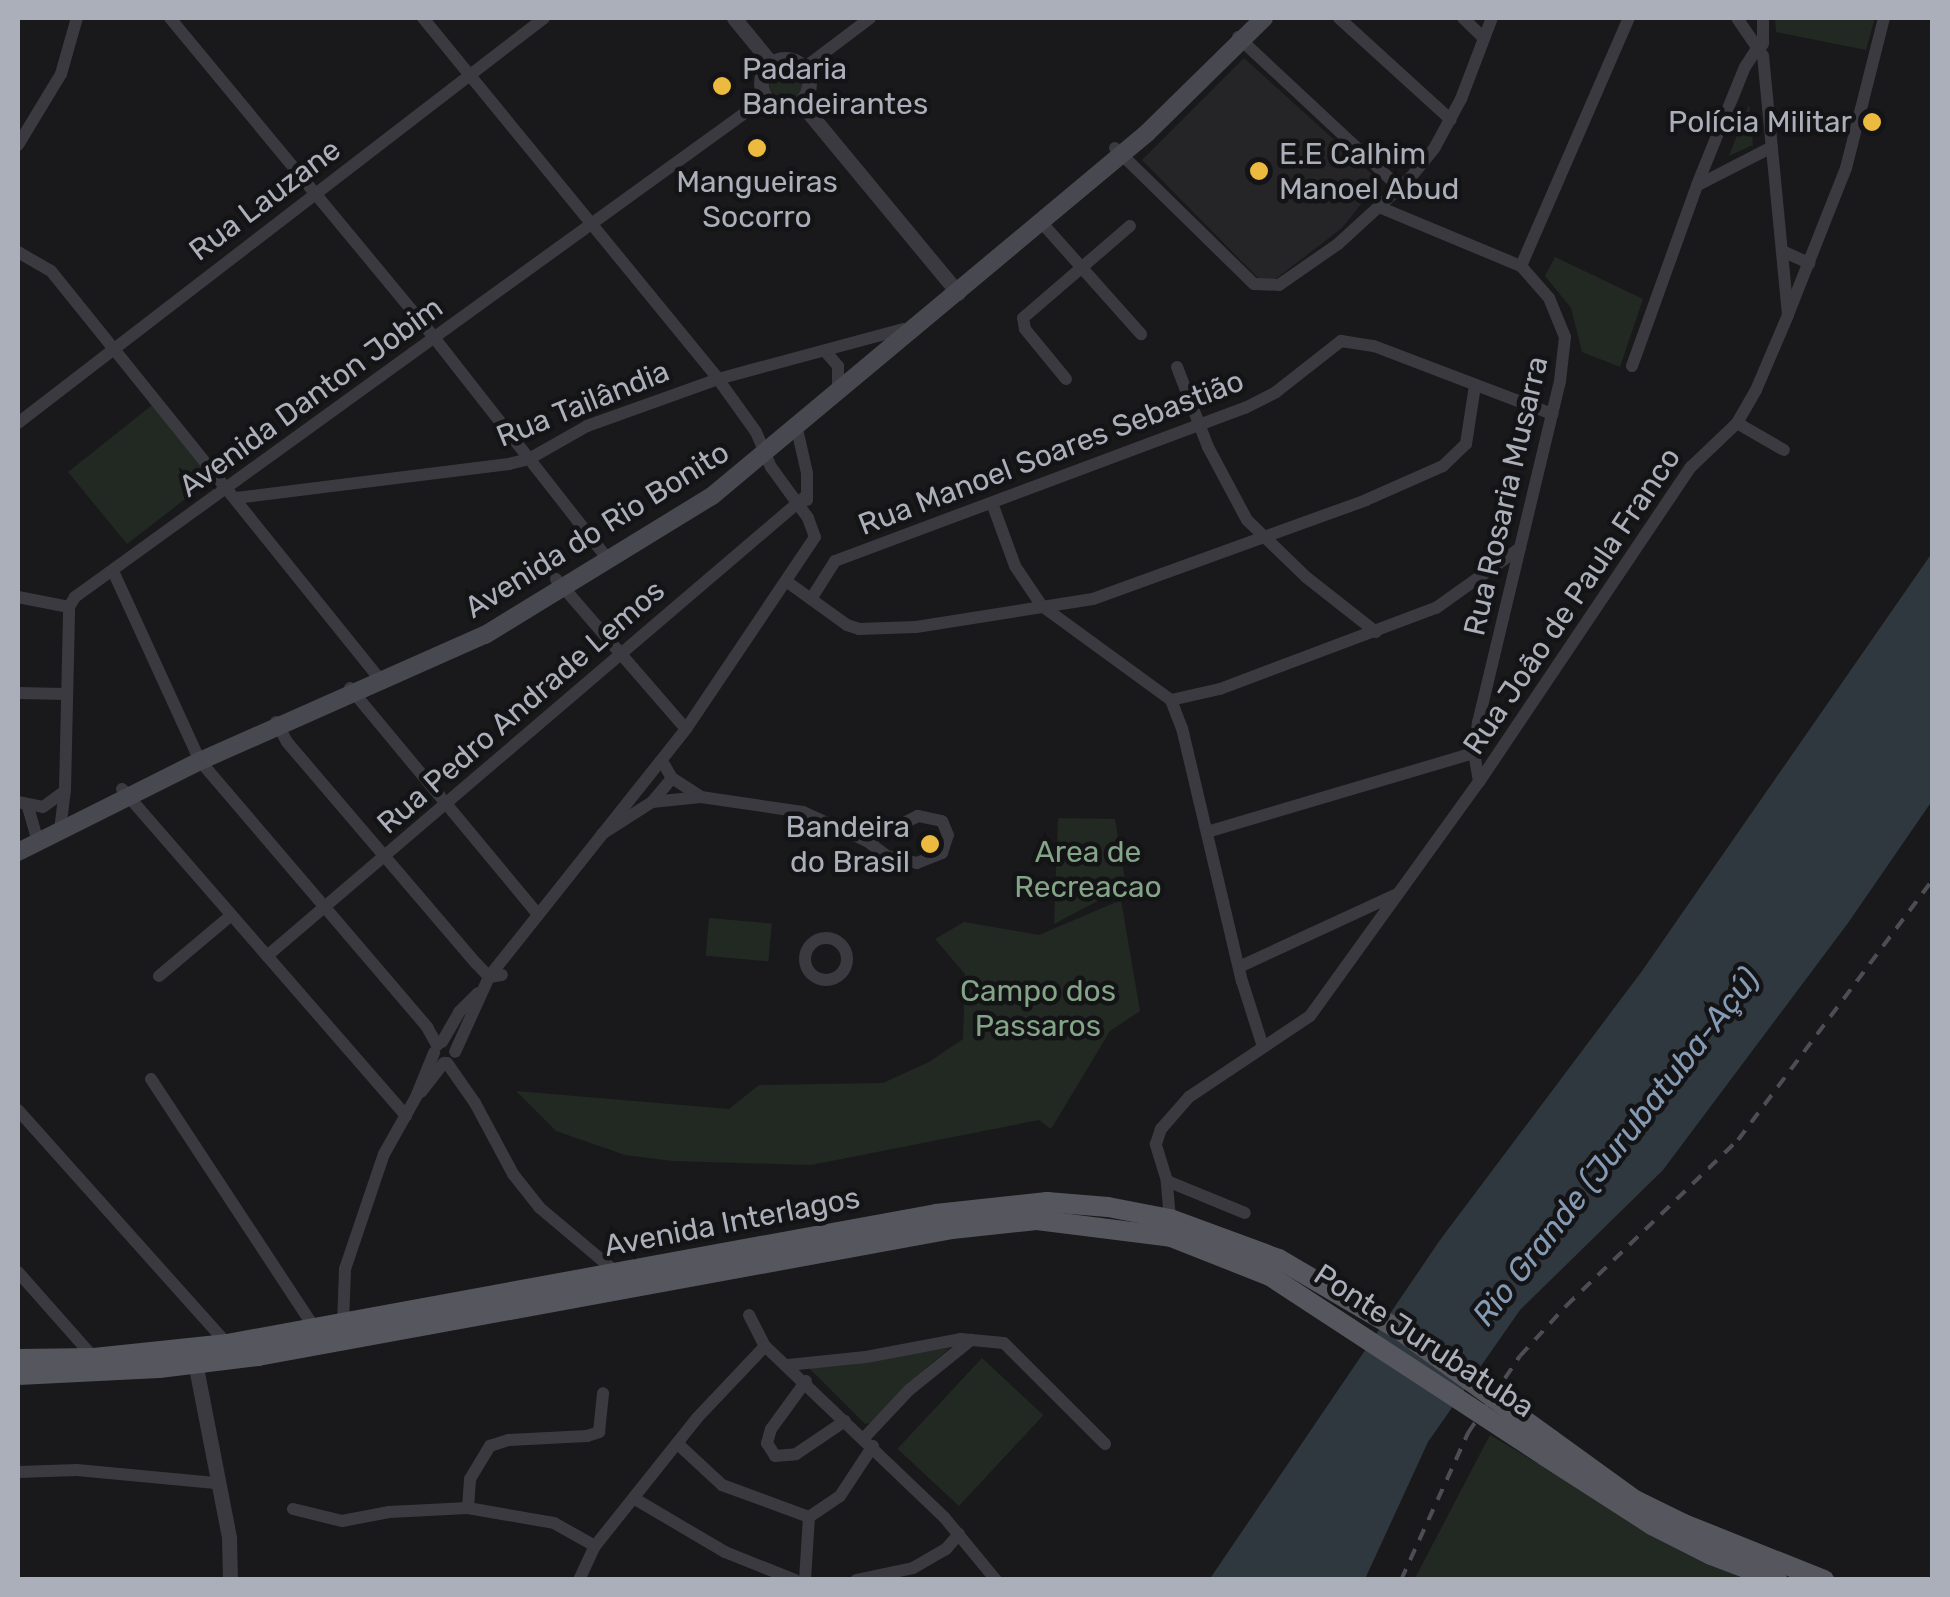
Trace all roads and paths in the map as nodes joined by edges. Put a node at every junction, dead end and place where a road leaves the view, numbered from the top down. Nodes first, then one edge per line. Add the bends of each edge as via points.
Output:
1 (77, 18) edge
2 (170, 18) edge
3 (424, 18) edge
4 (544, 18) edge
5 (734, 18) edge
6 (870, 18) edge
7 (1252, 18) edge
8 (1264, 18) edge
9 (1339, 18) edge
10 (1463, 18) edge
11 (1492, 18) edge
12 (1630, 18) edge
13 (1760, 18) edge
14 (1884, 18) edge
15 (1740, 22) edge
16 (1239, 38) junction
17 (1484, 38) junction
18 (1761, 47) junction
19 (771, 64) junction
20 (804, 68) junction
21 (470, 74) junction
22 (766, 97) junction
23 (800, 102) junction
24 (1451, 120) junction
25 (18, 145) edge
26 (1772, 148) junction
27 (1118, 151) junction
28 (1697, 185) junction
29 (1401, 188) junction
30 (314, 195) junction
31 (1379, 207) junction
32 (592, 223) junction
33 (1042, 223) junction
34 (1130, 226) dead end
35 (18, 252) edge
36 (1782, 252) junction
37 (1809, 263) junction
38 (1521, 266) junction
39 (1080, 267) junction
40 (955, 290) junction
41 (1788, 315) junction
42 (903, 329) junction
43 (1141, 334) dead end
44 (436, 340) junction
45 (114, 346) junction
46 (825, 352) junction
47 (1632, 366) dead end
48 (1178, 367) dead end
49 (1066, 378) dead end
50 (718, 379) junction
51 (1475, 386) junction
52 (839, 387) junction
53 (1552, 414) junction
54 (18, 423) edge
55 (1737, 423) junction
56 (1198, 425) junction
57 (797, 429) junction
58 (763, 449) junction
59 (1784, 450) dead end
60 (529, 459) junction
61 (227, 486) junction
62 (236, 498) junction
63 (802, 499) junction
64 (992, 503) junction
65 (1263, 538) junction
66 (814, 543) junction
67 (1520, 548) junction
68 (606, 555) junction
69 (835, 561) junction
70 (114, 571) junction
71 (786, 580) junction
72 (559, 583) junction
73 (18, 597) edge
74 (811, 599) junction
75 (1042, 606) junction
76 (69, 607) junction
77 (1376, 632) junction
78 (620, 655) junction
79 (381, 680) junction
80 (352, 692) junction
81 (18, 693) edge
82 (66, 694) junction
83 (1170, 700) junction
84 (277, 724) junction
85 (686, 730) junction
86 (1474, 753) junction
87 (197, 757) junction
88 (662, 761) junction
89 (651, 774) junction
90 (672, 778) junction
91 (1478, 782) junction
92 (65, 790) junction
93 (124, 793) junction
94 (701, 798) junction
95 (652, 802) junction
96 (23, 804) edge
97 (445, 806) junction
98 (59, 825) junction
99 (1207, 832) junction
100 (600, 834) junction
101 (30, 838) edge
102 (867, 840) junction
103 (18, 852) edge
104 (386, 857) junction
105 (1395, 895) junction
106 (327, 907) junction
107 (536, 912) junction
108 (229, 916) junction
109 (267, 956) junction
110 (1239, 967) junction
111 (159, 976) dead end
112 (495, 976) junction
113 (1263, 1047) junction
114 (443, 1053) junction
115 (151, 1079) dead end
116 (18, 1110) edge
117 (406, 1116) junction
118 (1166, 1180) junction
119 (1245, 1213) dead end
120 (1170, 1218) junction
121 (1274, 1267) junction
122 (18, 1272) edge
123 (626, 1281) junction
124 (750, 1315) dead end
125 (343, 1324) junction
126 (315, 1328) junction
127 (971, 1340) junction
128 (228, 1344) junction
129 (766, 1346) junction
130 (194, 1356) junction
131 (94, 1358) junction
132 (18, 1360) edge
133 (788, 1366) junction
134 (18, 1375) edge
135 (806, 1381) junction
136 (603, 1392) dead end
137 (845, 1420) junction
138 (869, 1442) junction
139 (1105, 1444) dead end
140 (679, 1445) junction
141 (1548, 1448) junction
142 (18, 1472) edge
143 (216, 1483) junction
144 (635, 1500) junction
145 (468, 1508) junction
146 (293, 1509) dead end
147 (809, 1517) junction
148 (959, 1534) junction
149 (596, 1546) junction
150 (230, 1580) edge
151 (579, 1580) edge
152 (796, 1580) edge
153 (805, 1580) edge
154 (856, 1580) edge
155 (996, 1580) edge
156 (1777, 1580) edge
157 (1824, 1580) edge

1 - 25 street via 54,88
2 - 30 street
3 - 21 street
4 - 21 street, Rua Lauzane
5 - 19 street
6 - 20 street
7 - 16 main road, Avenida do Rio Bonito
8 - 16 main road, Avenida do Rio Bonito
9 - 24 street
10 - 17 street
11 - 17 street
12 - 38 street
13 - 15 street
13 - 18 street
14 - 37 street, Rua João de Paula Franco via 1846,168
15 - 18 street
16 - 27 main road, Avenida do Rio Bonito
16 - 29 street
17 - 24 street
18 - 26 street
18 - 28 street via 1745,67
19 - 20 street via 792,60
19 - 22 street via 762,83
20 - 23 street via 810,82
21 - 30 street, Rua Lauzane
21 - 32 street
22 - 23 street via 786,107
22 - 32 street, Avenida Danton Jobim
23 - 40 street
24 - 29 street
26 - 28 street
26 - 36 street
27 - 31 street via 1263,288 1280,285
27 - 33 main road, Avenida do Rio Bonito
27 - 40 main road, Avenida do Rio Bonito
28 - 47 street
29 - 31 street
30 - 44 street
30 - 45 street, Rua Lauzane
31 - 38 street, Rua Rosaria Musarra
32 - 44 street, Avenida Danton Jobim
32 - 50 street
33 - 39 street
33 - 40 main road, Avenida do Rio Bonito
34 - 39 street
35 - 45 street via 51,271
36 - 37 street
36 - 41 street
37 - 41 street, Rua João de Paula Franco
38 - 53 street, Rua Rosaria Musarra via 1549,298 1565,337
39 - 43 street
39 - 49 street via 1023,318
40 - 42 main road, Avenida do Rio Bonito
40 - 52 main road, Avenida do Rio Bonito
41 - 55 street, Rua João de Paula Franco
42 - 46 street, Rua Tailândia
42 - 52 main road, Avenida do Rio Bonito
44 - 60 street
44 - 61 street, Avenida Danton Jobim
45 - 54 street, Rua Lauzane
45 - 61 street
46 - 50 street, Rua Tailândia
46 - 52 street via 838,366
48 - 56 street
50 - 58 street
50 - 60 street, Rua Tailândia via 587,426
51 - 53 street, Rua Manoel Soares Sebastião
51 - 56 street, Rua Manoel Soares Sebastião via 1374,346 1340,340 1276,392
51 - 65 street via 1471,432 1460,454 1412,481
52 - 57 main road, Avenida do Rio Bonito
52 - 58 main road, Avenida do Rio Bonito
53 - 67 street, Rua Rosaria Musarra
55 - 59 street
55 - 91 street, Rua João de Paula Franco via 1691,467
56 - 64 street, Rua Manoel Soares Sebastião
56 - 65 street via 1234,500
57 - 58 main road, Avenida do Rio Bonito
57 - 63 street
58 - 63 street
58 - 68 main road, Avenida do Rio Bonito via 712,496
60 - 62 street, Rua Tailândia
60 - 68 street
61 - 62 street
61 - 70 street, Avenida Danton Jobim
62 - 79 street
63 - 66 street
63 - 78 street, Rua Pedro Andrade Lemos
64 - 69 street, Rua Manoel Soares Sebastião
64 - 75 street via 1015,566
65 - 75 street via 1093,599
65 - 77 street
66 - 69 street, Rua Manoel Soares Sebastião
66 - 71 street
67 - 77 street via 1436,608
67 - 86 street, Rua Rosaria Musarra
68 - 72 main road, Avenida do Rio Bonito
69 - 74 street, Rua Manoel Soares Sebastião
70 - 76 street, Avenida Danton Jobim
70 - 87 street
71 - 74 street
71 - 85 street
72 - 78 street
72 - 79 main road, Avenida do Rio Bonito via 485,635
73 - 76 street
74 - 75 street via 859,629
75 - 83 street
76 - 82 street
77 - 83 street via 1220,689
78 - 85 street
78 - 97 street, Rua Pedro Andrade Lemos
79 - 80 main road, Avenida do Rio Bonito
80 - 84 main road, Avenida do Rio Bonito
80 - 97 street
81 - 82 street
82 - 92 street
83 - 99 street
84 - 87 main road, Avenida do Rio Bonito
84 - 104 street
85 - 88 street
86 - 91 street, Rua Rosaria Musarra
86 - 99 street
87 - 93 main road, Avenida do Rio Bonito
87 - 106 street
88 - 89 street
88 - 90 street
89 - 90 street
89 - 100 street
90 - 94 street
90 - 95 street
91 - 105 street, Rua João de Paula Franco
92 - 96 street via 48,805
92 - 98 street
93 - 98 main road, Avenida do Rio Bonito
93 - 108 street
94 - 95 street
94 - 102 street via 803,812
95 - 100 street
96 - 101 street
97 - 104 street, Rua Pedro Andrade Lemos
97 - 107 street
98 - 101 main road, Avenida do Rio Bonito
99 - 110 street
100 - 107 street
101 - 103 main road, Avenida do Rio Bonito
102 - 102 street via 888,856 917,864 942,853 948,835 942,822 918,816
104 - 106 street, Rua Pedro Andrade Lemos
104 - 112 street
105 - 110 street
105 - 113 street, Rua João de Paula Franco via 1310,1016
106 - 109 street, Rua Pedro Andrade Lemos
106 - 114 street
107 - 112 street
108 - 109 street
108 - 111 street
109 - 117 street
110 - 113 street
112 - 114 street via 459,1012
113 - 118 street, Rua João de Paula Franco via 1188,1097 1169,1118 1156,1144
114 - 117 street
114 - 123 street via 540,1208
115 - 126 street
116 - 128 street
117 - 125 street via 384,1154 345,1269
118 - 119 street
118 - 120 street, Rua João de Paula Franco
120 - 121 main road, Avenida Interlagos
120 - 123 main road, Avenida Interlagos via 1046,1202 982,1208
121 - 123 main road, Avenida Interlagos via 1171,1237 1038,1220
121 - 141 main road, Ponte Jurubatuba, bridge
122 - 131 street
123 - 125 main road, Avenida Interlagos
123 - 130 main road, Avenida Interlagos
124 - 129 street
125 - 126 main road, Avenida Interlagos
126 - 128 main road, Avenida Interlagos
127 - 133 street
127 - 138 street via 922,1378
127 - 139 street via 1014,1350
128 - 130 main road, Avenida Interlagos
129 - 133 street
129 - 140 street
130 - 131 main road, Avenida Interlagos
130 - 134 main road, Avenida Interlagos
130 - 143 street
131 - 132 main road, Avenida Interlagos
133 - 135 street
135 - 137 street
135 - 137 street via 766,1443 775,1456 796,1454
136 - 145 street via 598,1432 490,1446 470,1479
137 - 138 street
138 - 147 street via 840,1496
138 - 148 street
140 - 144 street
140 - 147 street via 722,1485
141 - 156 main road via 1652,1525
141 - 157 main road via 1684,1524
142 - 143 street via 77,1470
143 - 150 street via 229,1537
144 - 149 street
144 - 152 street via 725,1552
145 - 146 street via 342,1520
145 - 149 street via 554,1522
147 - 153 street
148 - 154 street via 913,1568
148 - 155 street
149 - 151 street

